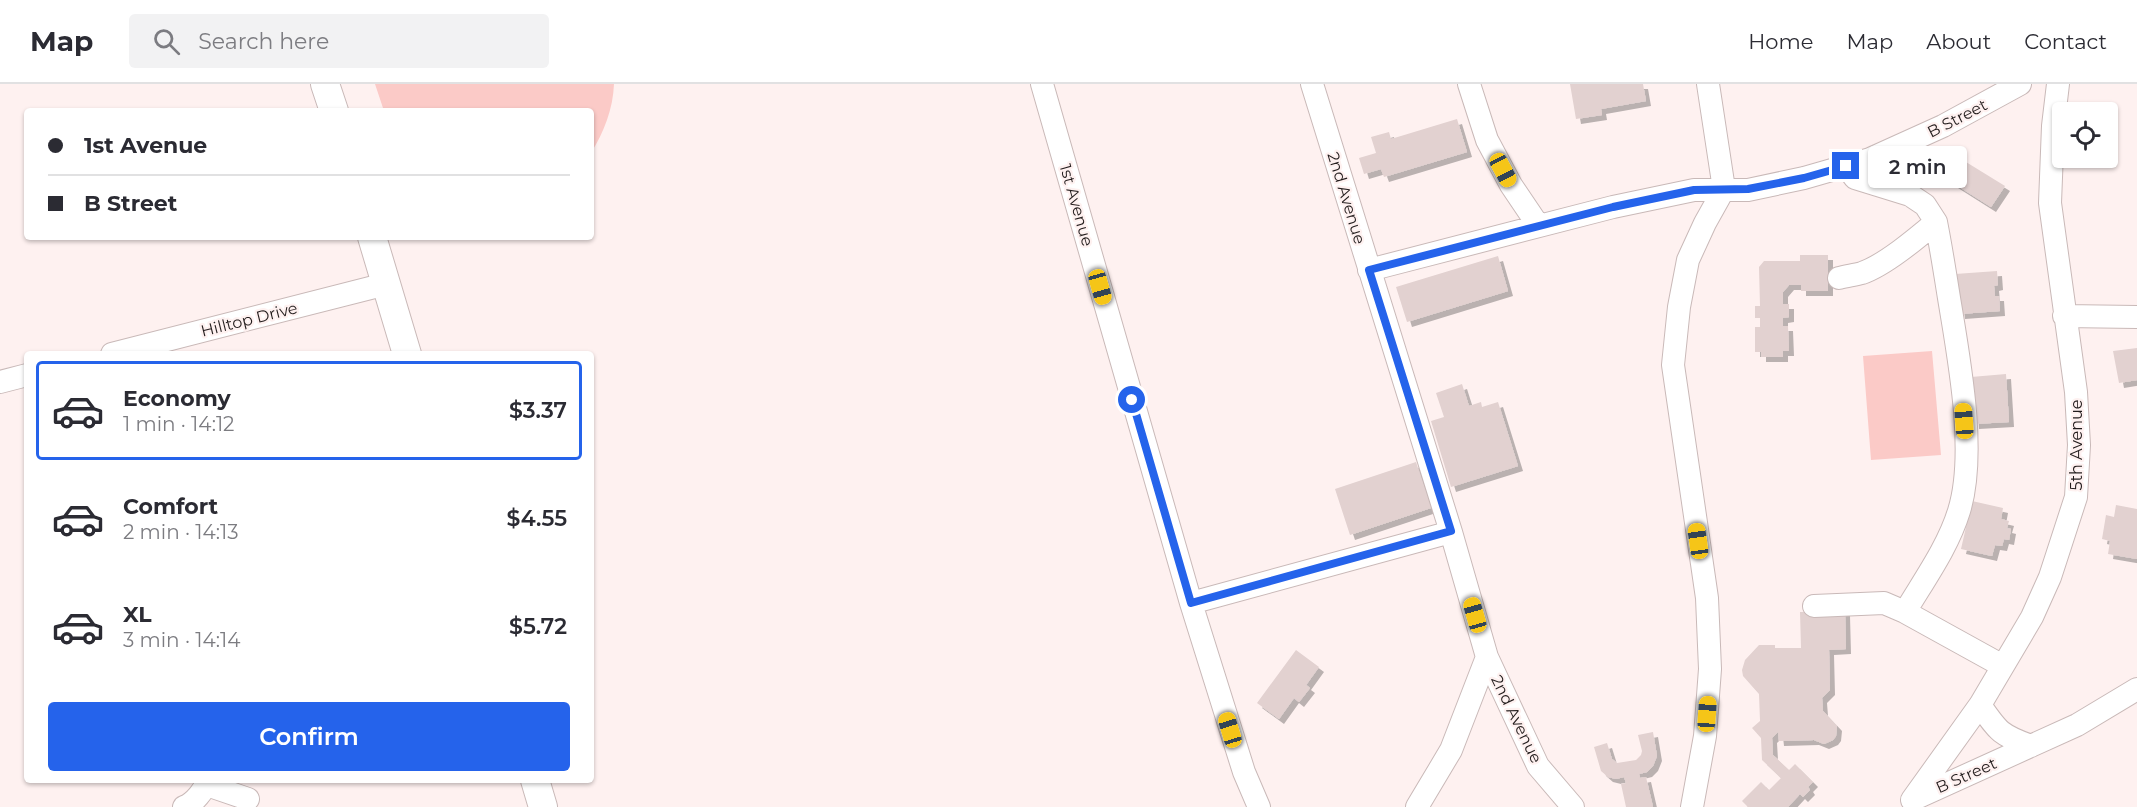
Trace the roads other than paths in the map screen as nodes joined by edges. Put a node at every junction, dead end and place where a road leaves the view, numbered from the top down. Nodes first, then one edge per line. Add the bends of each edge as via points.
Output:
1 (326, 84) edge
2 (1042, 84) edge
3 (1312, 84) edge
4 (1469, 84) edge
5 (1708, 84) edge
6 (2020, 84) edge
7 (2058, 84) edge
8 (333, 108) edge
9 (1846, 166) junction
10 (1724, 189) junction
11 (1936, 222) junction
12 (1538, 225) junction
13 (373, 240) edge
14 (1369, 270) junction
15 (1839, 278) dead end
16 (386, 284) junction
17 (2064, 316) junction
18 (2137, 317) edge
19 (124, 351) edge
20 (406, 351) edge
21 (24, 376) edge
22 (0, 382) edge
23 (1451, 531) junction
24 (1191, 603) junction
25 (1814, 606) dead end
26 (1905, 612) junction
27 (1487, 657) junction
28 (2001, 665) junction
29 (2137, 688) edge
30 (1980, 705) junction
31 (2031, 746) junction
32 (206, 783) edge
33 (209, 783) edge
34 (536, 783) edge
35 (248, 799) dead end
36 (1908, 803) edge
37 (184, 807) edge
38 (543, 807) edge
39 (1260, 807) edge
40 (1417, 807) edge
41 (1573, 807) edge
42 (1692, 807) edge

1 - 8 main road
2 - 24 street, 1st Avenue
3 - 14 street, 2nd Avenue
4 - 12 street via 1487,140
5 - 10 street
6 - 9 street, B Street via 1943,126
7 - 17 street, 5th Avenue via 2050,202
9 - 10 street, B Street via 1759,187
9 - 11 street via 1855,178 1910,195 1925,205
10 - 12 street, B Street via 1694,190
10 - 42 street via 1688,260 1673,365 1707,598 1710,669 1705,736
11 - 15 street via 1874,267
11 - 26 street via 1962,384 1965,483 1959,512 1944,545
12 - 14 street, B Street
13 - 16 main road
14 - 23 street, 2nd Avenue
16 - 19 street, Hilltop Drive
16 - 20 main road
17 - 18 street
17 - 28 street, 5th Avenue via 2076,392 2076,497 2050,577 2032,617
21 - 22 street
23 - 24 street
23 - 27 street, 2nd Avenue
24 - 39 street, 1st Avenue via 1244,772
25 - 26 street via 1884,603
26 - 28 street
27 - 40 street, 2nd Avenue via 1451,750
27 - 41 street, 2nd Avenue via 1538,766
28 - 30 street, 5th Avenue
29 - 31 street, B Street via 2077,725
30 - 31 street, B Street via 2005,736
30 - 36 street, 5th Avenue
31 - 36 street, B Street
32 - 37 street
33 - 35 street
34 - 38 main road

